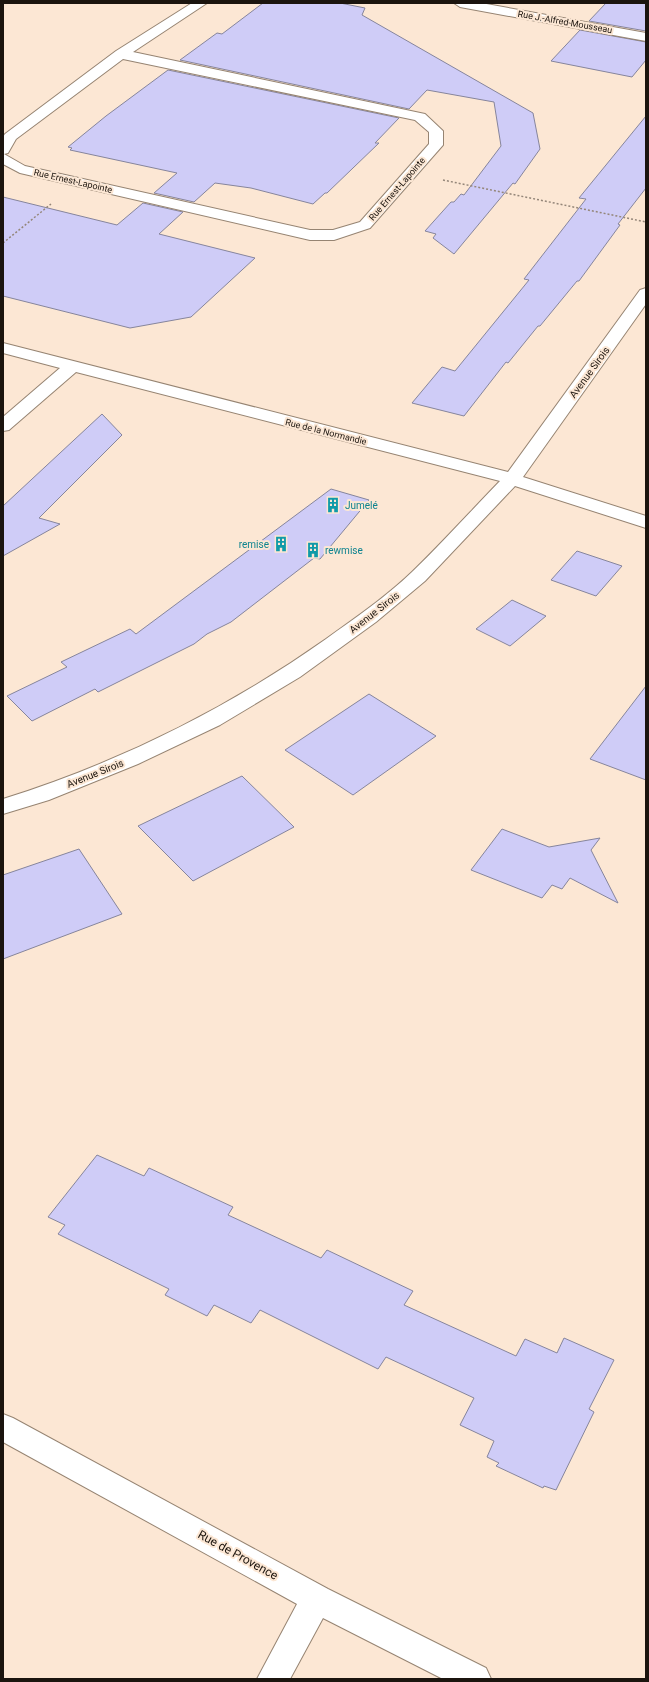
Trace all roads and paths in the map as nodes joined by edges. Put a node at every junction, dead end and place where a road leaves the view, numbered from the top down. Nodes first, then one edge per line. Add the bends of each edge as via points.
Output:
1 (201, 3) edge
2 (460, 3) edge
3 (646, 37) edge
4 (121, 54) junction
5 (3, 150) edge
6 (3, 158) edge
7 (411, 173) junction
8 (78, 182) junction
9 (646, 222) edge
10 (3, 243) edge
11 (646, 293) edge
12 (3, 348) edge
13 (71, 367) junction
14 (3, 426) edge
15 (512, 479) junction
16 (646, 522) edge
17 (3, 807) edge
18 (3, 1427) edge
19 (318, 1599) junction
20 (273, 1679) edge
21 (475, 1679) edge

1 - 4 street
2 - 3 street, Rue J.-Alfred-Mousseau
4 - 5 street via 10,137
4 - 7 street, Rue Ernest-Lapointe via 420,117 436,131 436,145
6 - 8 street, Rue Ernest-Lapointe via 20,169
7 - 8 street, Rue Ernest-Lapointe via 365,225 334,235 310,235
7 - 9 path
8 - 10 path
11 - 15 street, Avenue Sirois
12 - 13 street, Rue de la Normandie
13 - 14 street
13 - 15 street, Rue de la Normandie
15 - 16 street, Rue de la Normandie
15 - 17 street, Avenue Sirois via 418,577 369,618 293,672 213,720 131,759
18 - 19 street, Rue de Provence
19 - 20 street
19 - 21 street, Rue de Provence

